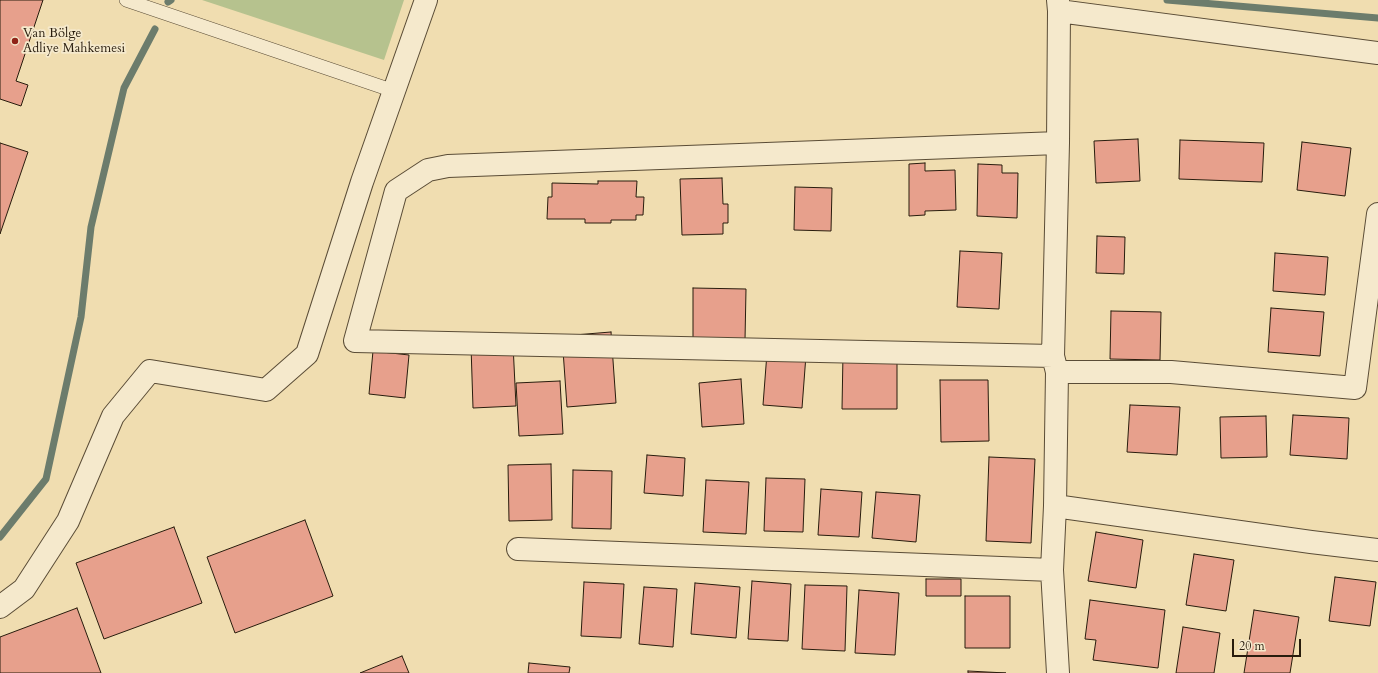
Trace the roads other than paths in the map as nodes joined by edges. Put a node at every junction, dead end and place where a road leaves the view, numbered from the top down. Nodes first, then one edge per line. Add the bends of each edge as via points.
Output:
1 (126, 0) edge
2 (426, 0) edge
3 (1058, 6) edge
4 (1378, 53) edge
5 (394, 91) junction
6 (1058, 143) junction
7 (1378, 214) edge
8 (1055, 364) junction
9 (1055, 506) junction
10 (518, 549) dead end
11 (1378, 550) edge
12 (1052, 570) junction
13 (0, 607) edge
14 (1058, 673) edge

1 - 5 lane
2 - 5 street
3 - 4 street
3 - 6 street
5 - 13 street via 362,182 308,354 266,390 150,371 113,416 68,521 24,589
6 - 8 street
6 - 8 street via 448,166 428,170 396,191 355,341
7 - 8 street via 1355,388
8 - 9 street
9 - 11 street
9 - 12 street
10 - 12 street
12 - 14 street

